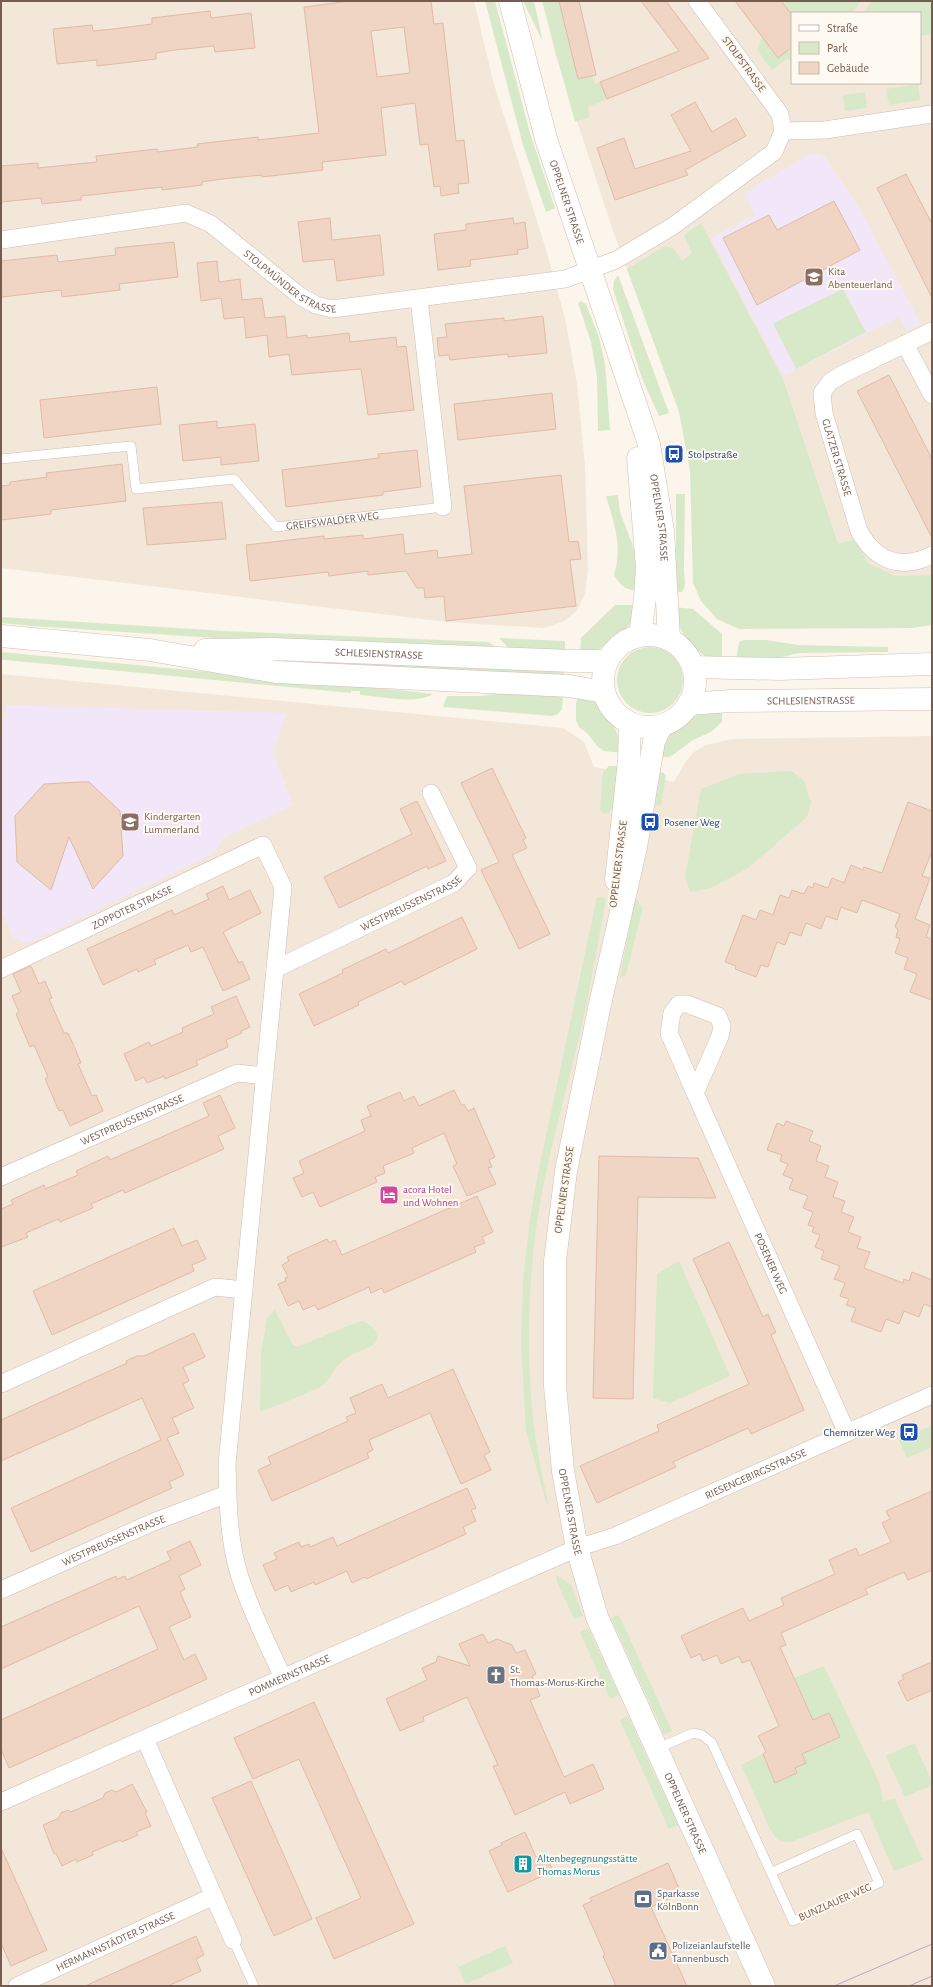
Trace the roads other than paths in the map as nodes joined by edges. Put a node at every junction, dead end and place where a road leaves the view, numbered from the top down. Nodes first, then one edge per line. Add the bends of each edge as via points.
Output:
1 (510, 1) edge
2 (697, 1) edge
3 (932, 114) edge
4 (783, 131) junction
5 (1, 240) edge
6 (591, 270) junction
7 (419, 299) junction
8 (932, 331) edge
9 (905, 344) junction
10 (932, 395) edge
11 (633, 401) junction
12 (1, 459) edge
13 (443, 507) joint
14 (932, 555) edge
15 (640, 635) junction
16 (1, 636) edge
17 (668, 638) junction
18 (150, 650) junction
19 (607, 661) junction
20 (932, 664) edge
21 (694, 667) junction
22 (604, 692) junction
23 (932, 699) edge
24 (689, 704) junction
25 (630, 723) junction
26 (661, 726) junction
27 (431, 793) dead end
28 (275, 969) junction
29 (1, 970) edge
30 (600, 1004) junction
31 (265, 1076) junction
32 (695, 1093) junction
33 (1, 1176) edge
34 (244, 1290) junction
35 (1, 1384) edge
36 (932, 1395) edge
37 (847, 1433) junction
38 (227, 1494) junction
39 (578, 1548) junction
40 (1, 1590) edge
41 (283, 1678) junction
42 (145, 1739) junction
43 (656, 1749) junction
44 (1, 1802) edge
45 (772, 1872) junction
46 (214, 1896) junction
47 (233, 1940) joint
48 (760, 1977) edge
49 (17, 1986) edge
50 (254, 1986) edge

1 - 6 street, OPPELNER STRASSE via 547,142
2 - 4 street, STOLPSTRASSE via 780,114
3 - 4 street via 825,130
4 - 6 street via 774,152 673,226 616,260
5 - 7 street, STOLPMÜNDER STRASSE via 186,213 211,224 300,296 316,305 332,309
6 - 7 street, STOLPMÜNDER STRASSE via 565,279
6 - 11 street, OPPELNER STRASSE
7 - 13 street, GREIFSWALDER WEG
8 - 9 street, GLATZER STRASSE
9 - 10 street
9 - 14 street, GLATZER STRASSE via 830,382 822,393 824,413 859,531 866,544 879,556 896,562
11 - 15 street, OPPELNER STRASSE via 647,567 646,598
11 - 17 street, OPPELNER STRASSE via 649,444 659,502 666,560
12 - 13 lane, GREIFSWALDER WEG via 131,446 136,489 234,479 276,527
15 - 17 street via 654,634
15 - 19 street via 615,649
16 - 18 street, SCHLESIENSTRASSE
17 - 21 street via 688,655
18 - 19 street, SCHLESIENSTRASSE via 274,649 571,662
18 - 22 street, SCHLESIENSTRASSE via 276,672 569,686
19 - 22 street via 602,682
20 - 21 street via 779,669
21 - 24 street via 695,686
22 - 25 street via 609,705 618,716
23 - 24 street, SCHLESIENSTRASSE via 730,701
24 - 26 street via 682,714
25 - 26 street via 645,727
25 - 30 street, OPPELNER STRASSE via 629,761 619,858
26 - 30 street, OPPELNER STRASSE via 654,740 636,847
27 - 28 street, WESTPREUSSENSTRASSE via 468,868 454,883
28 - 29 street, ZOPPOTER STRASSE via 283,888 263,845
28 - 31 street
30 - 39 street, OPPELNER STRASSE via 571,1142 554,1261 555,1386 563,1471
31 - 33 street, WESTPREUSSENSTRASSE via 236,1073
31 - 34 street
32 - 32 street, POSENER WEG via 722,1026 718,1016 688,1004 679,1004 672,1013 669,1033
32 - 37 street, POSENER WEG
34 - 35 street via 215,1287
34 - 38 street via 227,1464
36 - 37 street, RIESENGEBIRGSSTRASSE
37 - 39 street, RIESENGEBIRGSSTRASSE via 615,1536
38 - 40 street, WESTPREUSSENSTRASSE via 151,1523
38 - 41 street via 231,1541 238,1573
39 - 41 street, POMMERNSTRASSE
39 - 43 street, OPPELNER STRASSE via 597,1618
41 - 42 street, POMMERNSTRASSE
42 - 44 street, POMMERNSTRASSE
42 - 46 street
43 - 45 lane, BUNZLAUER WEG via 693,1733 702,1735 712,1743
43 - 48 street, OPPELNER STRASSE
45 - 45 lane, BUNZLAUER WEG via 793,1921 879,1883 857,1834
46 - 47 street
46 - 49 street, HERMANNSTÄDTER STRASSE
47 - 50 lane

